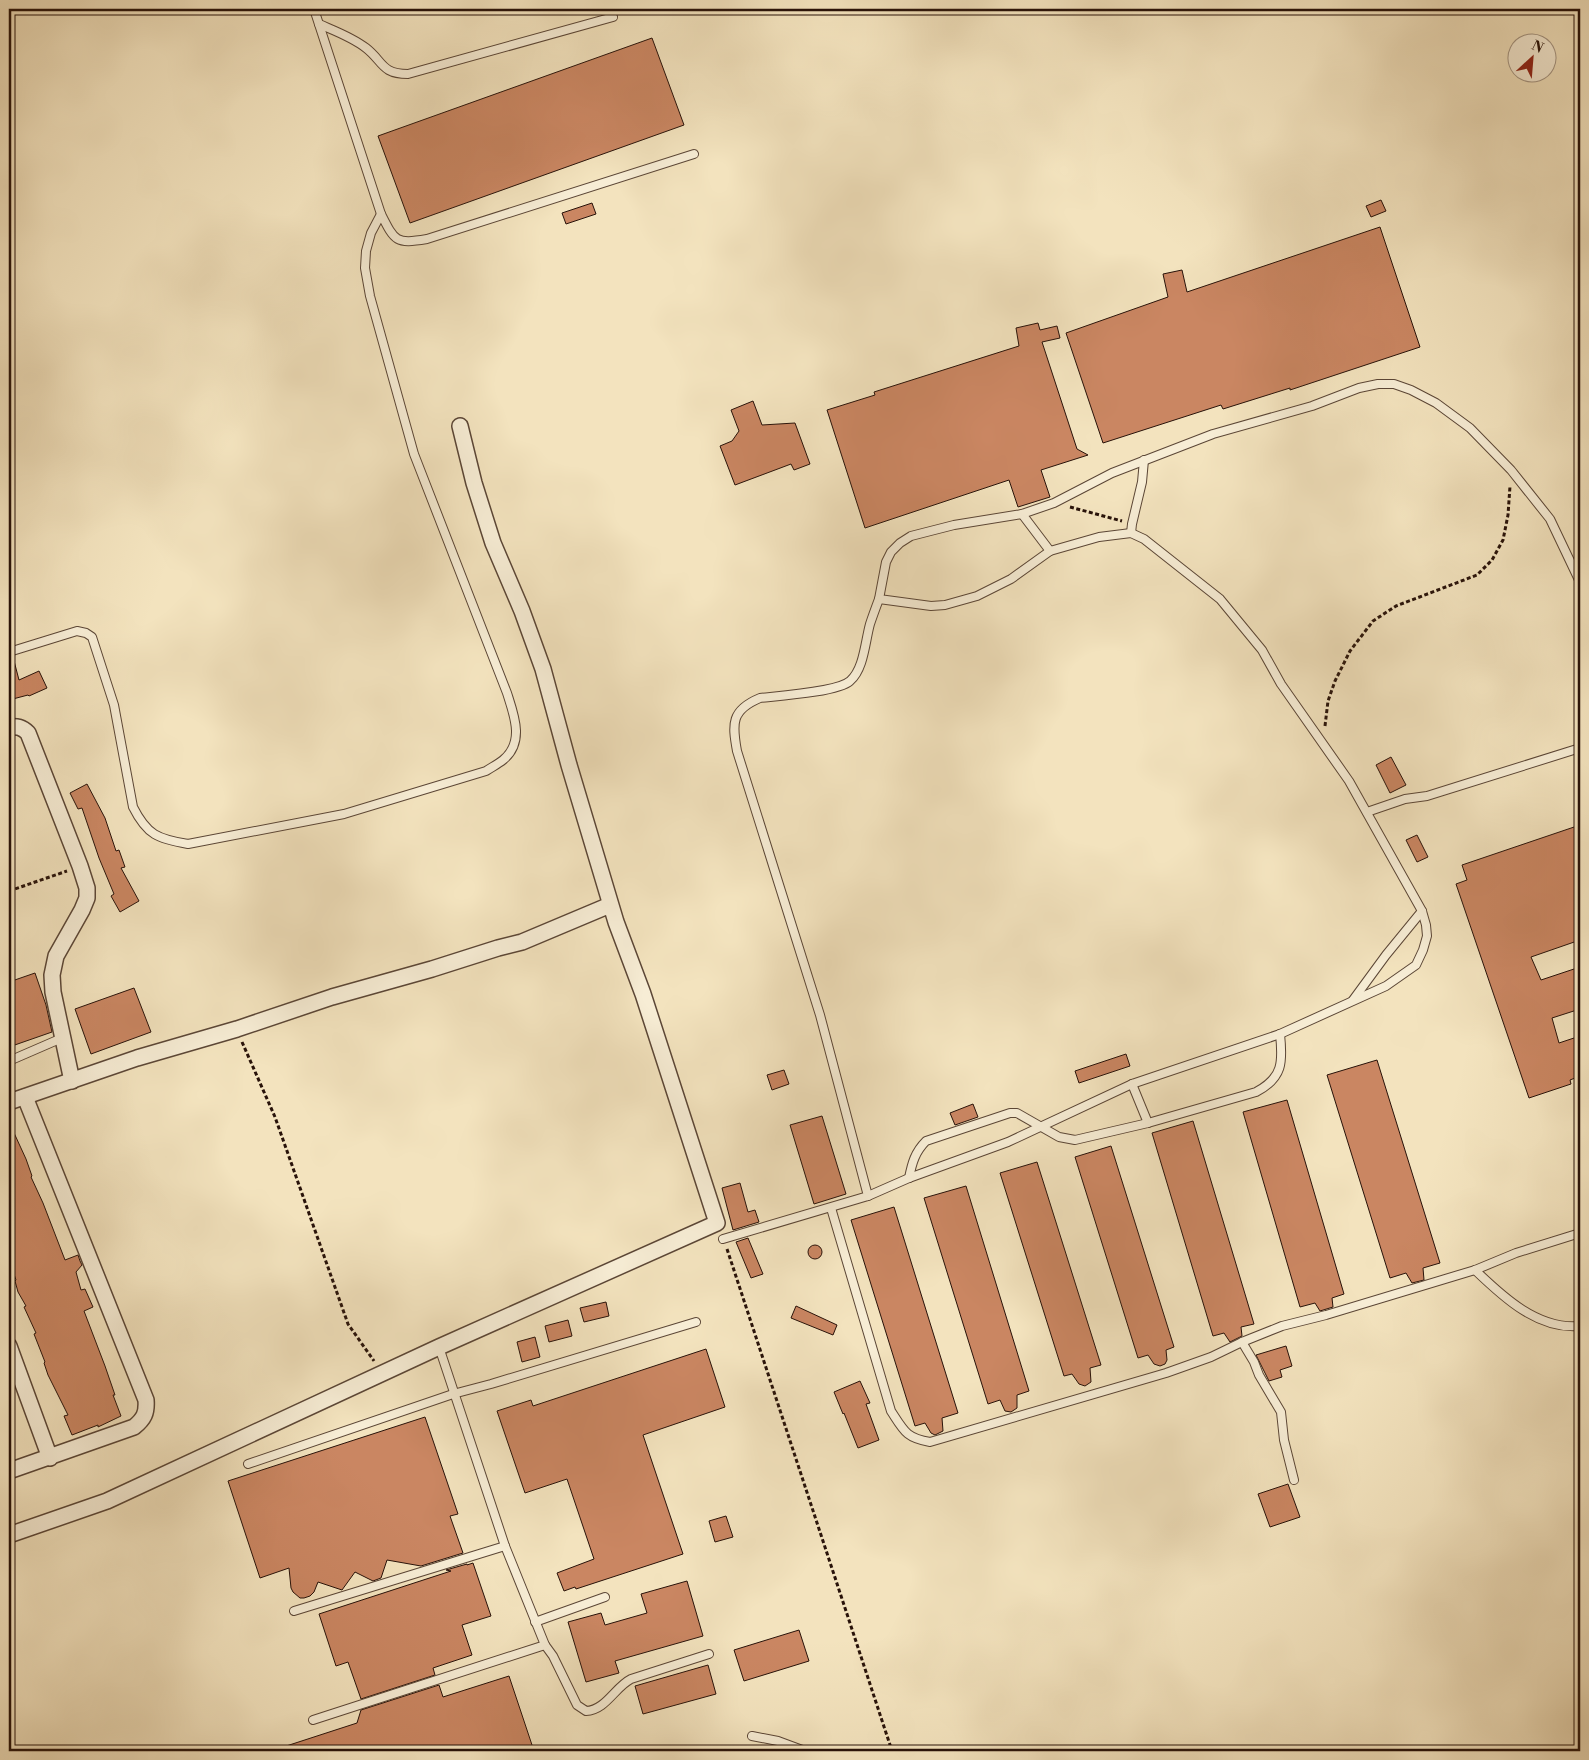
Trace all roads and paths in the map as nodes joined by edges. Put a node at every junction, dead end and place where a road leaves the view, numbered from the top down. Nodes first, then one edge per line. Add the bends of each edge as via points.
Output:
1 (314, 9) edge
2 (613, 17) dead end
3 (319, 24) junction
4 (694, 154) dead end
5 (380, 214) junction
6 (460, 426) dead end
7 (1144, 460) junction
8 (1511, 470) junction
9 (1054, 503) junction
10 (1022, 514) junction
11 (1132, 524) junction
12 (1131, 534) junction
13 (1050, 551) junction
14 (1580, 582) edge
15 (878, 599) junction
16 (9, 652) edge
17 (9, 727) edge
18 (1323, 744) junction
19 (1580, 748) edge
20 (1367, 812) junction
21 (80, 866) junction
22 (9, 891) edge
23 (610, 905) junction
24 (1422, 911) junction
25 (1352, 1002) junction
26 (238, 1032) junction
27 (1280, 1034) junction
28 (62, 1038) junction
29 (9, 1061) edge
30 (138, 1064) junction
31 (72, 1082) junction
32 (1132, 1084) junction
33 (9, 1102) edge
34 (27, 1102) junction
35 (9, 1113) edge
36 (1148, 1122) junction
37 (1041, 1127) junction
38 (909, 1178) junction
39 (868, 1196) junction
40 (831, 1208) junction
41 (1580, 1234) edge
42 (723, 1239) joint
43 (1475, 1270) junction
44 (696, 1322) dead end
45 (1580, 1326) edge
46 (1242, 1342) junction
47 (9, 1346) edge
48 (439, 1347) junction
49 (383, 1374) junction
50 (453, 1394) junction
51 (50, 1458) junction
52 (248, 1464) dead end
53 (9, 1471) edge
54 (1294, 1480) dead end
55 (9, 1535) edge
56 (505, 1546) junction
57 (605, 1596) dead end
58 (294, 1612) dead end
59 (535, 1622) junction
60 (545, 1645) junction
61 (709, 1654) dead end
62 (313, 1720) dead end
63 (752, 1736) dead end
64 (805, 1751) edge
65 (892, 1751) edge

1 - 3 lane
2 - 3 lane via 408,74 391,72 367,48
3 - 5 lane
4 - 5 lane via 427,239 406,243 397,239
5 - 16 lane via 366,251 365,268 370,296 414,454 517,726 515,745 504,759 486,771 344,814 188,844 167,840 152,834 140,822 133,807 114,705 92,637 78,631
6 - 23 street via 493,543 543,669
7 - 8 lane via 1213,434 1312,406 1359,388 1394,384 1436,403 1470,428
7 - 9 lane
7 - 11 lane
8 - 14 lane via 1550,519
8 - 18 path via 1508,515 1502,540 1492,560 1477,575 1396,606 1373,621 1350,651 1335,681 1328,701
9 - 10 lane
9 - 11 path
10 - 13 lane
10 - 15 lane via 954,525 900,542 886,562
11 - 12 lane
12 - 13 lane via 1099,537
12 - 18 lane via 1151,545 1220,599 1262,650 1281,684
13 - 15 lane via 1011,578 977,596 945,605
15 - 39 lane via 860,662 849,683 837,688 750,702 736,718 733,730 820,1015
17 - 21 street via 23,728 28,733
18 - 20 lane
19 - 20 lane
20 - 24 lane
21 - 22 path
21 - 28 street via 87,898 52,967
23 - 26 street via 522,942 500,957 333,1001
23 - 48 street via 643,994 717,1223
24 - 25 lane
24 - 25 lane via 1427,936 1416,965 1386,986
25 - 27 lane
26 - 30 street
26 - 49 path via 275,1118 348,1324
27 - 32 lane
27 - 36 lane via 1281,1064 1268,1085 1256,1092
28 - 29 lane
28 - 31 street
30 - 31 street
30 - 34 street
31 - 34 street
32 - 36 lane
32 - 37 lane
33 - 34 street
34 - 35 street
34 - 51 street via 146,1400 147,1410 143,1420 134,1427
36 - 37 lane via 1075,1140 1059,1137
37 - 38 lane
37 - 38 lane via 1017,1113 1010,1113 926,1141 912,1160
38 - 39 lane
39 - 40 lane
40 - 42 lane
40 - 46 lane via 892,1411 904,1430 915,1439 930,1442 1166,1373
41 - 43 lane via 1516,1253
42 - 65 path
43 - 45 lane via 1501,1296 1525,1311 1549,1322
43 - 46 lane via 1282,1326
44 - 50 lane
46 - 54 lane via 1281,1412
47 - 51 street
48 - 49 street
48 - 50 lane
49 - 55 street via 107,1501
50 - 52 lane
50 - 56 lane
51 - 53 street
56 - 58 lane
56 - 59 lane
57 - 59 lane
59 - 60 lane
60 - 61 lane via 577,1705 586,1710 598,1707 631,1679
60 - 62 lane
63 - 64 lane

